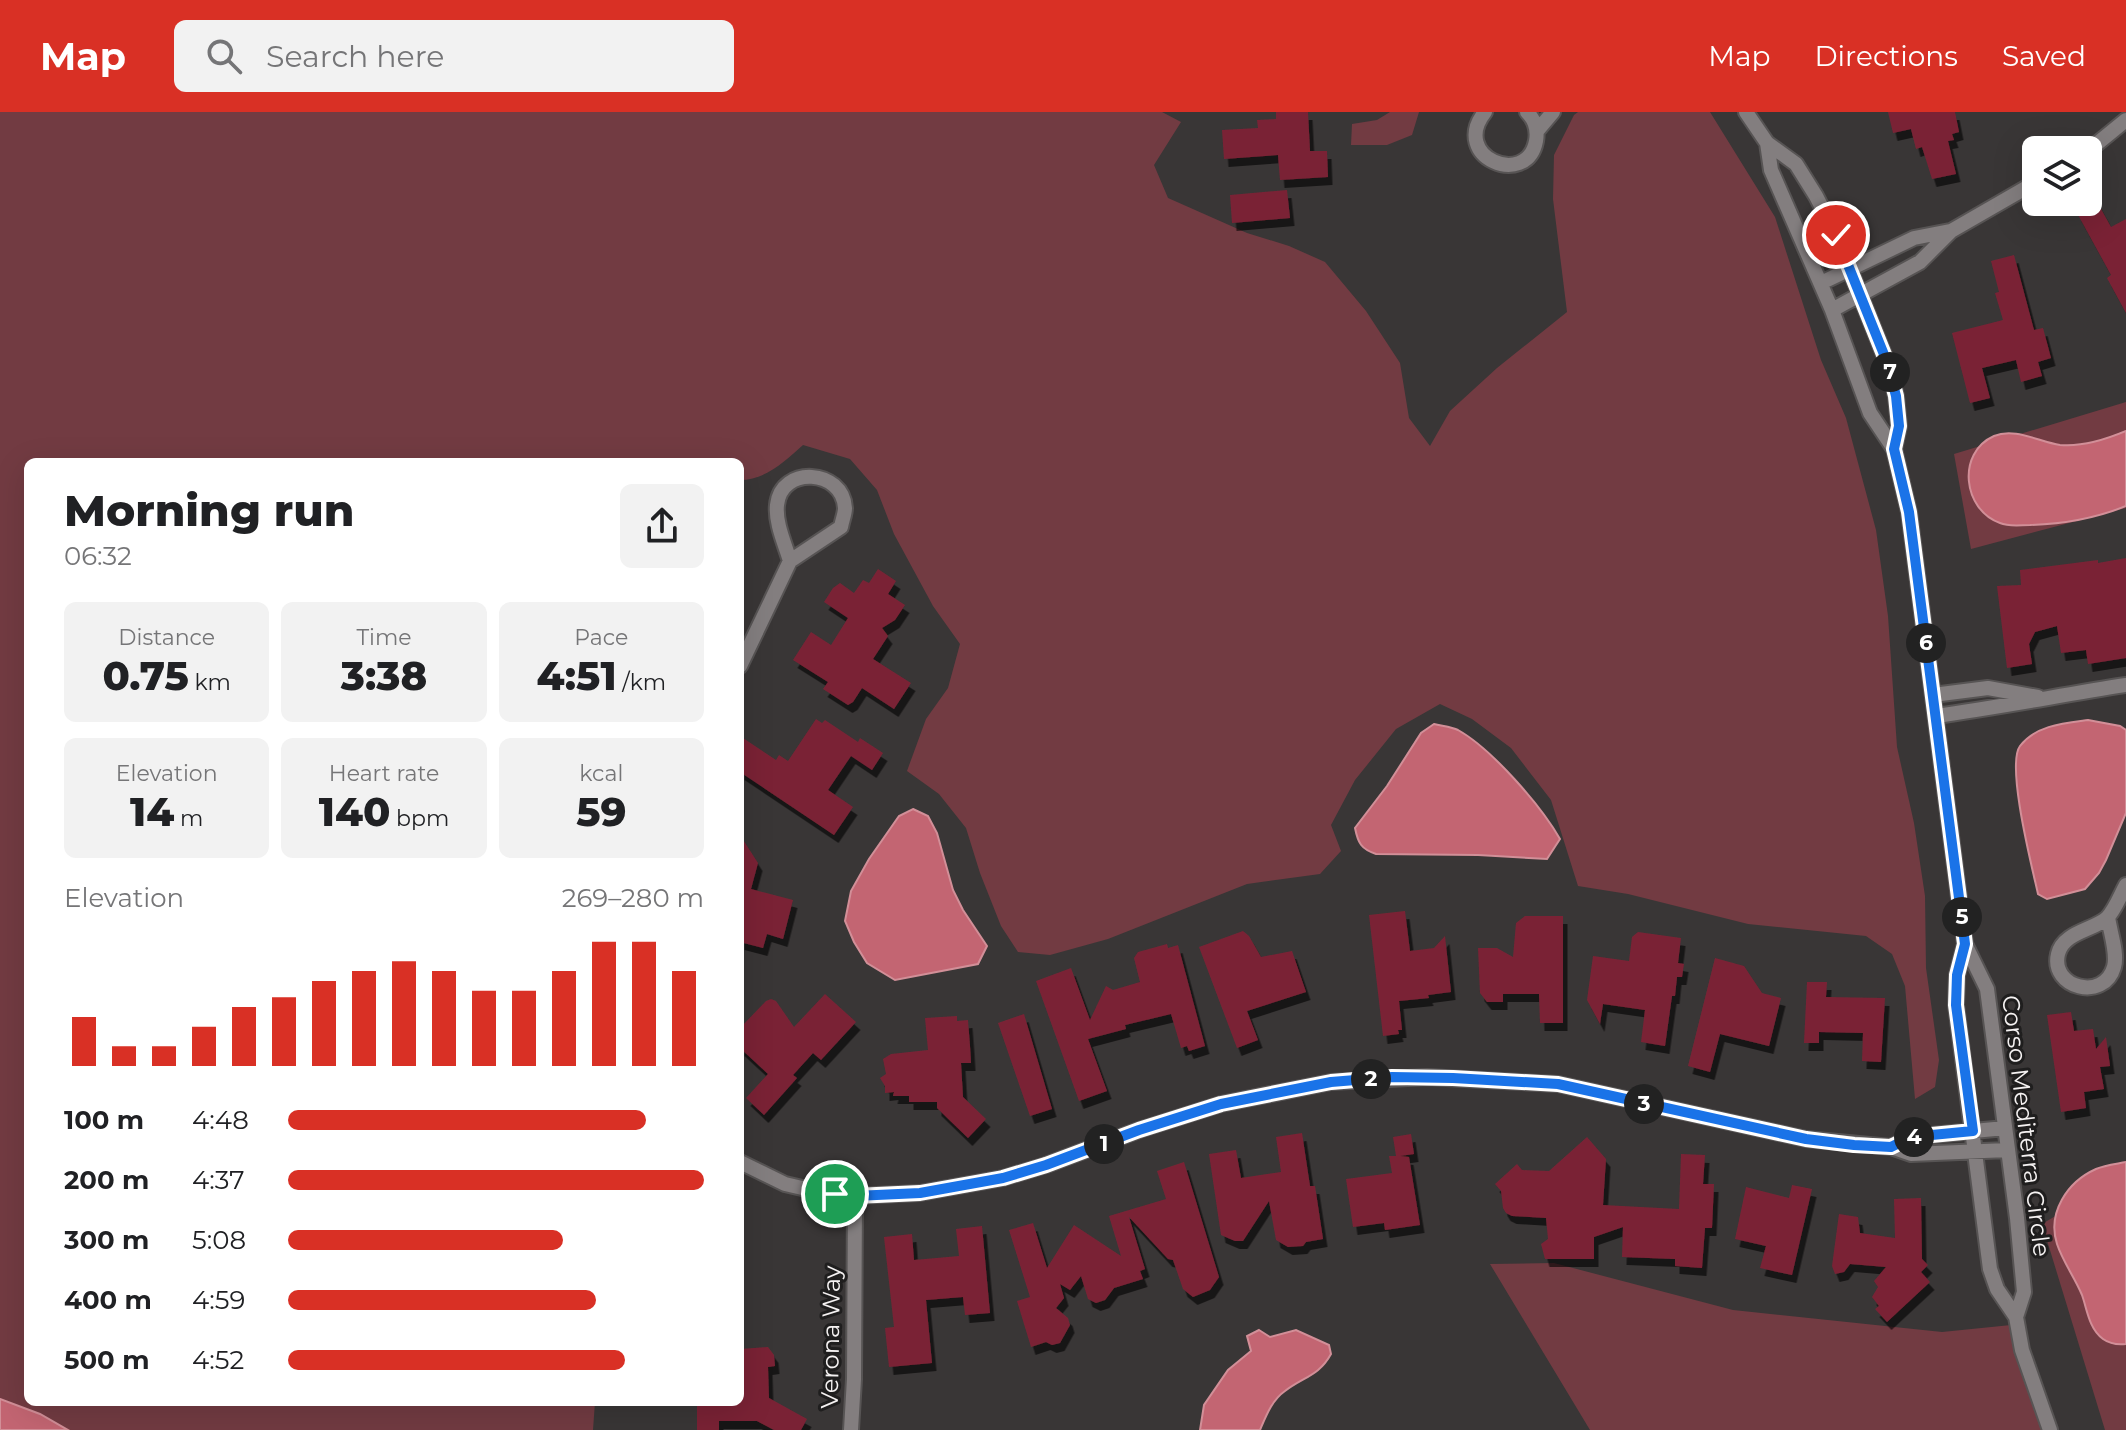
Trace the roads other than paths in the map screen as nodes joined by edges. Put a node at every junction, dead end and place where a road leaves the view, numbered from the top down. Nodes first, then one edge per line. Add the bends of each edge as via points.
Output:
1 (1485, 112) edge
2 (1527, 112) edge
3 (1553, 112) edge
4 (1746, 112) edge
5 (2126, 120) edge
6 (1537, 131) junction
7 (2102, 140) edge
8 (1767, 143) junction
9 (2022, 190) edge
10 (1951, 231) junction
11 (1850, 269) junction
12 (1821, 283) junction
13 (1860, 295) junction
14 (1832, 310) junction
15 (1894, 449) junction
16 (790, 561) junction
17 (744, 658) edge
18 (2126, 685) edge
19 (1933, 695) junction
20 (2042, 698) junction
21 (1936, 716) junction
22 (2126, 885) edge
23 (2108, 917) junction
24 (1965, 944) junction
25 (2005, 1128) junction
26 (1973, 1131) junction
27 (1891, 1147) junction
28 (2008, 1150) junction
29 (1975, 1151) junction
30 (744, 1164) edge
31 (855, 1196) junction
32 (2016, 1317) junction
33 (851, 1430) edge
34 (2050, 1430) edge

1 - 6 street via 1476,140 1481,153 1499,165 1528,157
2 - 6 street
3 - 6 street
4 - 8 street, Corso Mediterra Circle
5 - 7 street
8 - 11 street, Corso Mediterra Circle via 1796,164
8 - 12 street, Corso Mediterra Circle via 1771,170
9 - 10 street
10 - 11 street via 1914,238
10 - 13 street via 1920,262
11 - 12 street
11 - 13 street, Corso Mediterra Circle
12 - 14 street, Corso Mediterra Circle
13 - 14 street
13 - 15 street, Corso Mediterra Circle via 1896,396 1899,426
14 - 15 street, Corso Mediterra Circle via 1870,413
15 - 19 street, Corso Mediterra Circle via 1909,512
16 - 16 street via 841,527 842,494 816,476 791,482 777,503
16 - 17 street
18 - 20 street
19 - 20 street via 1988,688
19 - 21 street, Corso Mediterra Circle
20 - 21 street
21 - 24 street, Corso Mediterra Circle
22 - 23 street
23 - 23 street via 2063,943 2058,963 2070,983 2093,988 2114,969
24 - 25 street, Corso Mediterra Circle via 1987,989
24 - 26 street, Corso Mediterra Circle via 1956,1005
25 - 26 street
25 - 28 street, Corso Mediterra Circle
26 - 27 street via 1911,1137
26 - 29 street, Corso Mediterra Circle
27 - 29 street via 1911,1154
27 - 31 street via 1806,1139 1558,1084 1392,1077 1331,1082 1221,1104 1003,1178 920,1193
28 - 29 street
28 - 32 street, Corso Mediterra Circle via 2024,1292
29 - 32 street, Corso Mediterra Circle via 1990,1269
30 - 31 street via 785,1184
31 - 33 street, Verona Way
32 - 34 street, Corso Mediterra Circle

